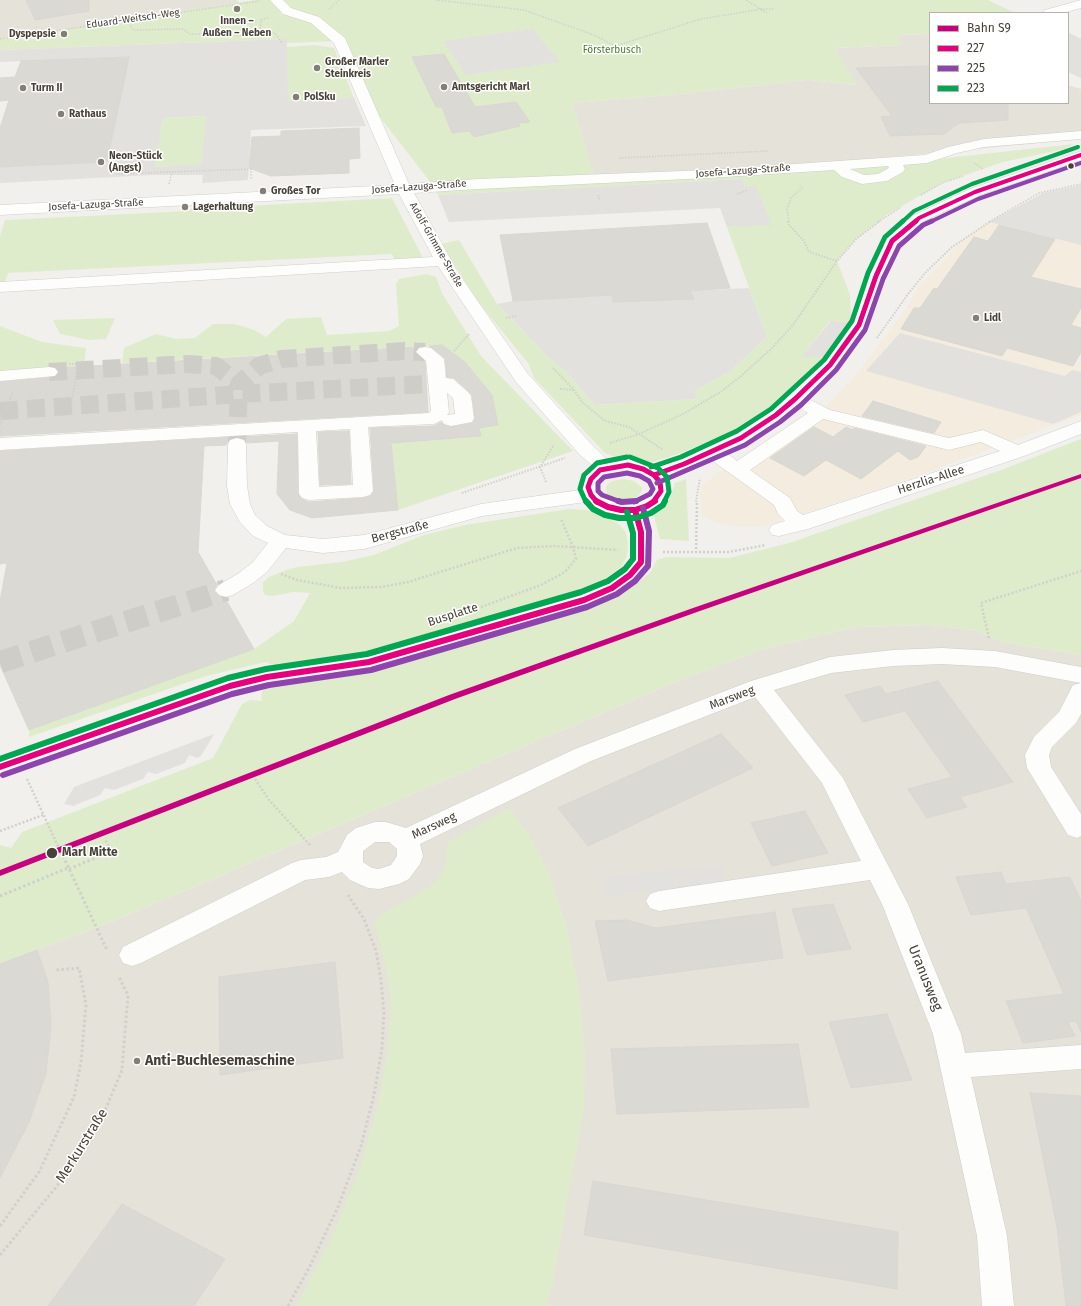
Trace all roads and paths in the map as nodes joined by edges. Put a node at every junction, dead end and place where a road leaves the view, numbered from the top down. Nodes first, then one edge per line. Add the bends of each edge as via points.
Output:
1 (276, 0) edge
2 (436, 0) edge
3 (746, 0) edge
4 (260, 1) edge
5 (1081, 4) edge
6 (762, 9) junction
7 (774, 9) dead end
8 (1053, 12) edge
9 (767, 13) dead end
10 (128, 20) junction
11 (0, 39) edge
12 (282, 43) dead end
13 (615, 46) junction
14 (623, 50) dead end
15 (1081, 135) edge
16 (1081, 155) edge
17 (1081, 167) edge
18 (787, 168) junction
19 (117, 169) dead end
20 (1032, 170) junction
21 (1081, 184) edge
22 (404, 189) junction
23 (249, 197) junction
24 (0, 210) edge
25 (443, 261) junction
26 (837, 261) dead end
27 (0, 287) edge
28 (462, 341) dead end
29 (874, 342) dead end
30 (454, 350) dead end
31 (425, 352) dead end
32 (78, 364) dead end
33 (553, 368) dead end
34 (49, 372) tunnel mouth
35 (20, 375) junction
36 (0, 376) edge
37 (447, 383) tunnel mouth
38 (796, 399) junction
39 (71, 406) dead end
40 (821, 412) junction
41 (451, 420) dead end
42 (0, 425) edge
43 (359, 426) dead end
44 (566, 427) junction
45 (1081, 427) edge
46 (307, 429) dead end
47 (0, 444) edge
48 (237, 444) tunnel mouth
49 (712, 452) junction
50 (1016, 452) junction
51 (684, 464) junction
52 (733, 467) junction
53 (606, 468) junction
54 (654, 475) junction
55 (700, 478) junction
56 (591, 495) junction
57 (553, 499) junction
58 (635, 510) junction
59 (801, 524) junction
60 (779, 530) joint
61 (281, 541) junction
62 (573, 547) junction
63 (641, 551) junction
64 (696, 553) junction
65 (260, 567) junction
66 (1081, 571) edge
67 (226, 590) tunnel mouth
68 (478, 608) dead end
69 (995, 659) junction
70 (1081, 675) edge
71 (759, 687) junction
72 (1081, 691) edge
73 (9, 763) edge
74 (255, 779) dead end
75 (43, 815) junction
76 (1077, 828) dead end
77 (0, 831) edge
78 (105, 839) dead end
79 (404, 840) junction
80 (340, 863) junction
81 (69, 868) junction
82 (878, 869) junction
83 (0, 896) edge
84 (659, 901) dead end
85 (119, 961) junction
86 (56, 970) dead end
87 (1081, 1057) edge
88 (954, 1066) junction
89 (0, 1226) edge
90 (0, 1255) edge
91 (288, 1306) edge
92 (998, 1306) edge

1 - 22 street, Adolf-Grimme-Straße via 287,11 315,20 340,41
2 - 13 path via 524,10 594,35
3 - 6 path
4 - 10 path, Eduard-Weitsch-Weg
5 - 8 street
6 - 7 path
6 - 9 path
6 - 13 path via 701,19
10 - 11 path, Eduard-Weitsch-Weg
10 - 12 path via 133,30 183,29 190,34 253,36 275,33
13 - 14 path
15 - 18 street, Josefa-Lazuga-Straße via 984,143 927,159 892,161 898,169 882,178 862,180 847,174 838,165
16 - 20 street
17 - 20 street
18 - 22 street, Josefa-Lazuga-Straße
18 - 26 path via 794,182 802,188 791,198 787,209 789,225 804,241 809,252
19 - 23 path via 117,174 252,169
20 - 38 street via 975,192 919,218 892,241 876,276 859,325 830,365
21 - 29 path via 1040,193 978,228 952,247 925,273
22 - 23 street, Josefa-Lazuga-Straße
22 - 25 street, Adolf-Grimme-Straße
23 - 24 street, Josefa-Lazuga-Straße
25 - 27 street
25 - 44 street, Adolf-Grimme-Straße via 522,378
28 - 30 path
31 - 47 street via 435,359 440,412 434,418
32 - 39 path
33 - 51 path via 582,402 605,421 629,427
34 - 35 street
35 - 36 street
35 - 42 path
37 - 41 street via 462,396 466,418
38 - 40 street
38 - 49 street via 741,438
40 - 50 street via 949,444 983,436
40 - 52 street via 760,453
43 - 46 street via 363,491 316,494 309,494
44 - 53 street, Adolf-Grimme-Straße
44 - 57 path, Busplatte via 540,467
45 - 50 street, Herzlia-Allee
48 - 61 street, Bergstraße via 237,486 240,504 247,518 260,531
49 - 51 street
49 - 52 street
50 - 59 street, Herzlia-Allee
51 - 54 street
51 - 55 path
52 - 55 path
52 - 59 street via 783,502 788,514
53 - 54 street via 628,465
53 - 56 street via 591,479 588,487
54 - 58 street via 660,482 661,492 656,500
55 - 64 path via 696,505
56 - 57 street, Bergstraße
56 - 58 street via 608,508
57 - 61 street, Bergstraße via 481,510 364,542 323,546
57 - 62 path, Busplatte
58 - 63 street via 641,532
59 - 60 street, Herzlia-Allee
60 - 64 path via 787,540 729,552
61 - 65 street
62 - 63 path
62 - 65 path via 517,548 408,582 380,587 341,588 297,580
62 - 68 path, Busplatte via 576,559 565,572 541,585
63 - 64 path
63 - 73 street via 641,562 630,575 612,588 584,600 369,662 267,677 230,686
65 - 67 street
66 - 69 path via 981,603
69 - 70 street, Marsweg
69 - 71 street, Marsweg via 942,656 830,665
71 - 79 street, Marsweg via 583,755
71 - 82 street, Uranusweg via 831,778
72 - 76 street via 1068,717 1042,743 1037,755 1039,768
73 - 75 path
74 - 80 path via 269,800
75 - 77 path
75 - 81 path
78 - 81 path via 111,851
79 - 80 street, Marsweg via 396,834 375,832 356,842
79 - 80 street, Marsweg via 409,847 410,856 407,864 400,872 390,877 368,878 352,867
80 - 85 street via 301,870
80 - 91 path via 376,951 384,1013 382,1048 374,1095 358,1152 338,1207
81 - 83 path
81 - 85 path
82 - 84 street
82 - 88 street, Uranusweg via 895,904 947,1034
85 - 90 path, Merkurstraße via 128,996 122,1070 101,1120 58,1186
86 - 89 path via 79,968 86,1005 81,1062 74,1097 39,1172
87 - 88 street
88 - 92 street, Uranusweg via 992,1236

